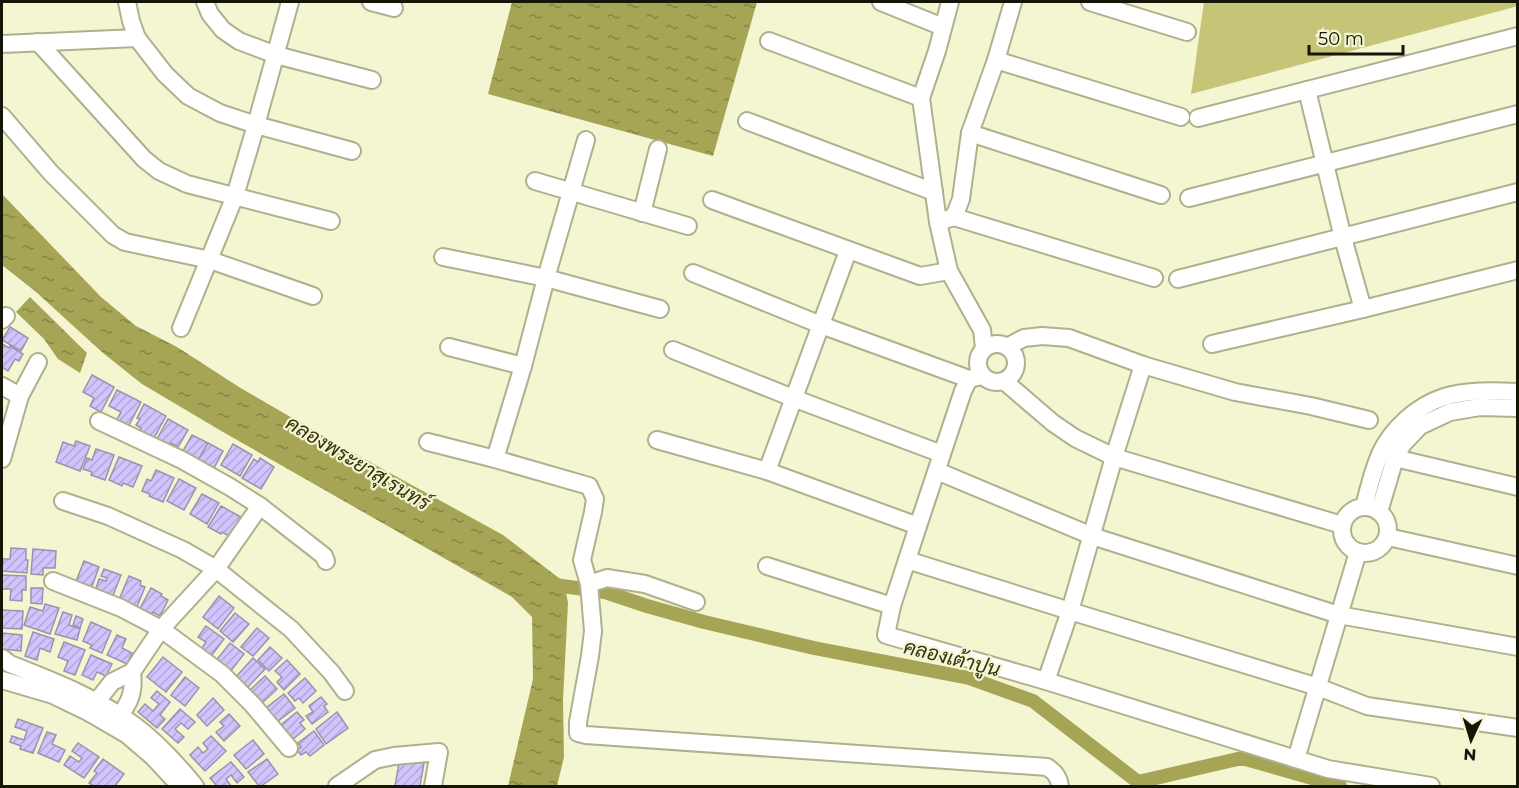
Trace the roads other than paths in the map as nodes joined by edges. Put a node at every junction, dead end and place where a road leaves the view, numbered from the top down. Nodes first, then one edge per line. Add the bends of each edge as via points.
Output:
1 (127, 2) edge
2 (205, 2) edge
3 (290, 2) edge
4 (371, 2) edge
5 (881, 2) edge
6 (950, 2) edge
7 (1013, 2) edge
8 (1090, 2) edge
9 (394, 8) dead end
10 (943, 27) junction
11 (1187, 32) dead end
12 (1518, 36) edge
13 (137, 38) junction
14 (769, 41) dead end
15 (38, 42) junction
16 (2, 44) edge
17 (276, 55) junction
18 (996, 60) junction
19 (372, 80) dead end
20 (1307, 90) junction
21 (921, 98) junction
22 (1518, 114) edge
23 (2, 116) edge
24 (1180, 117) dead end
25 (1198, 118) dead end
26 (747, 121) dead end
27 (256, 125) junction
28 (970, 134) junction
29 (586, 140) dead end
30 (658, 149) dead end
31 (352, 151) dead end
32 (1325, 163) junction
33 (535, 181) dead end
34 (572, 191) junction
35 (933, 192) junction
36 (1518, 192) edge
37 (1161, 195) dead end
38 (235, 196) junction
39 (1189, 198) dead end
40 (712, 200) dead end
41 (642, 213) junction
42 (946, 220) junction
43 (331, 221) dead end
44 (688, 226) dead end
45 (1343, 238) junction
46 (848, 251) junction
47 (443, 257) dead end
48 (210, 260) junction
49 (1518, 270) edge
50 (949, 271) junction
51 (693, 273) dead end
52 (546, 278) junction
53 (1154, 278) dead end
54 (1178, 279) dead end
55 (313, 296) dead end
56 (660, 309) dead end
57 (1363, 309) junction
58 (821, 325) junction
59 (181, 328) dead end
60 (1212, 344) dead end
61 (449, 347) dead end
62 (1007, 347) junction
63 (984, 348) junction
64 (673, 350) dead end
65 (38, 362) dead end
66 (1143, 365) junction
67 (523, 366) junction
68 (975, 377) junction
69 (1004, 381) junction
70 (2, 386) edge
71 (1518, 392) edge
72 (20, 396) junction
73 (793, 398) junction
74 (1518, 408) edge
75 (1369, 420) dead end
76 (99, 421) dead end
77 (657, 440) dead end
78 (428, 442) dead end
79 (1114, 457) junction
80 (1395, 458) junction
81 (2, 459) edge
82 (495, 459) junction
83 (940, 462) junction
84 (767, 471) junction
85 (1518, 487) edge
86 (63, 501) dead end
87 (260, 506) junction
88 (1371, 510) junction
89 (1342, 525) junction
90 (918, 526) junction
91 (1092, 536) junction
92 (1388, 537) junction
93 (1358, 552) junction
94 (907, 560) junction
95 (326, 561) dead end
96 (767, 566) dead end
97 (1518, 566) edge
98 (216, 569) junction
99 (52, 581) dead end
100 (589, 590) junction
101 (696, 602) dead end
102 (892, 606) junction
103 (1070, 611) junction
104 (1339, 615) junction
105 (161, 629) junction
106 (1518, 647) edge
107 (2, 658) edge
108 (132, 672) junction
109 (2, 681) edge
110 (1046, 681) junction
111 (1318, 687) junction
112 (345, 691) dead end
113 (94, 707) junction
114 (116, 721) junction
115 (1518, 728) edge
116 (289, 748) dead end
117 (1296, 759) junction
118 (1057, 779) edge
119 (180, 786) edge
120 (195, 786) edge
121 (337, 786) edge
122 (433, 786) edge
123 (1431, 786) edge

1 - 13 street
2 - 17 street via 223,30 239,41
3 - 17 street
4 - 9 street
5 - 10 street
6 - 10 street
7 - 18 street
8 - 11 street
10 - 21 street
12 - 20 street
13 - 15 street
13 - 27 street via 188,96 220,113
14 - 21 street
15 - 16 street
15 - 38 street via 159,171 187,184
17 - 19 street
17 - 27 street
18 - 24 street
18 - 28 street
20 - 25 street
20 - 32 street
21 - 35 street
22 - 32 street
23 - 48 street via 113,236
26 - 35 street
27 - 31 street
27 - 38 street
28 - 37 street
28 - 42 street via 961,198
29 - 34 street
30 - 41 street
32 - 39 street
32 - 45 street
33 - 34 street
34 - 41 street
34 - 52 street
35 - 42 street
36 - 45 street
38 - 43 street
38 - 48 street
40 - 46 street
41 - 44 street
42 - 50 street
42 - 53 street
45 - 54 street
45 - 57 street
46 - 50 street via 920,276
46 - 58 street
47 - 52 street
48 - 55 street
48 - 59 street
49 - 57 street
50 - 63 street via 982,330
51 - 58 street
52 - 56 street
52 - 67 street
57 - 60 street
58 - 68 street
58 - 73 street
61 - 67 street
62 - 63 street via 996,344
62 - 66 street via 1023,338 1069,338
62 - 69 street via 1016,362 1013,374
63 - 68 street
64 - 73 street
65 - 72 street
66 - 75 street via 1235,392
66 - 79 street
67 - 82 street
68 - 69 street
68 - 83 street via 963,391
69 - 79 street via 1067,433
70 - 72 street
71 - 88 street via 1472,392 1444,397 1407,418 1380,453
72 - 81 street
73 - 83 street
73 - 84 street
74 - 80 street via 1480,407 1450,412 1420,426
76 - 87 street via 182,460
77 - 84 street
78 - 82 street
79 - 89 street
79 - 91 street
80 - 85 street
80 - 88 street
82 - 100 street via 589,486 595,499 582,560
83 - 90 street
83 - 91 street
84 - 90 street
86 - 98 street via 108,516
87 - 95 street via 324,555
87 - 98 street
88 - 89 street via 1356,509
88 - 92 street via 1386,520
89 - 93 street via 1343,539
90 - 94 street
91 - 103 street
91 - 104 street
92 - 93 street via 1378,550
92 - 97 street
93 - 104 street
94 - 102 street
94 - 103 street
96 - 102 street
98 - 105 street
98 - 112 street via 291,629
99 - 105 street via 121,608
100 - 101 street via 607,578 645,584
100 - 118 street via 592,631 578,733 1047,767
102 - 110 street via 886,635
103 - 110 street
103 - 111 street
104 - 106 street
104 - 111 street
105 - 108 street
105 - 116 street via 222,674
107 - 113 street
108 - 113 street via 112,682
108 - 114 street via 131,696
109 - 113 street
110 - 117 street
111 - 115 street via 1367,706
111 - 117 street
113 - 114 street
114 - 119 street
114 - 120 street via 136,726
117 - 123 street
121 - 122 street via 375,760 439,752

